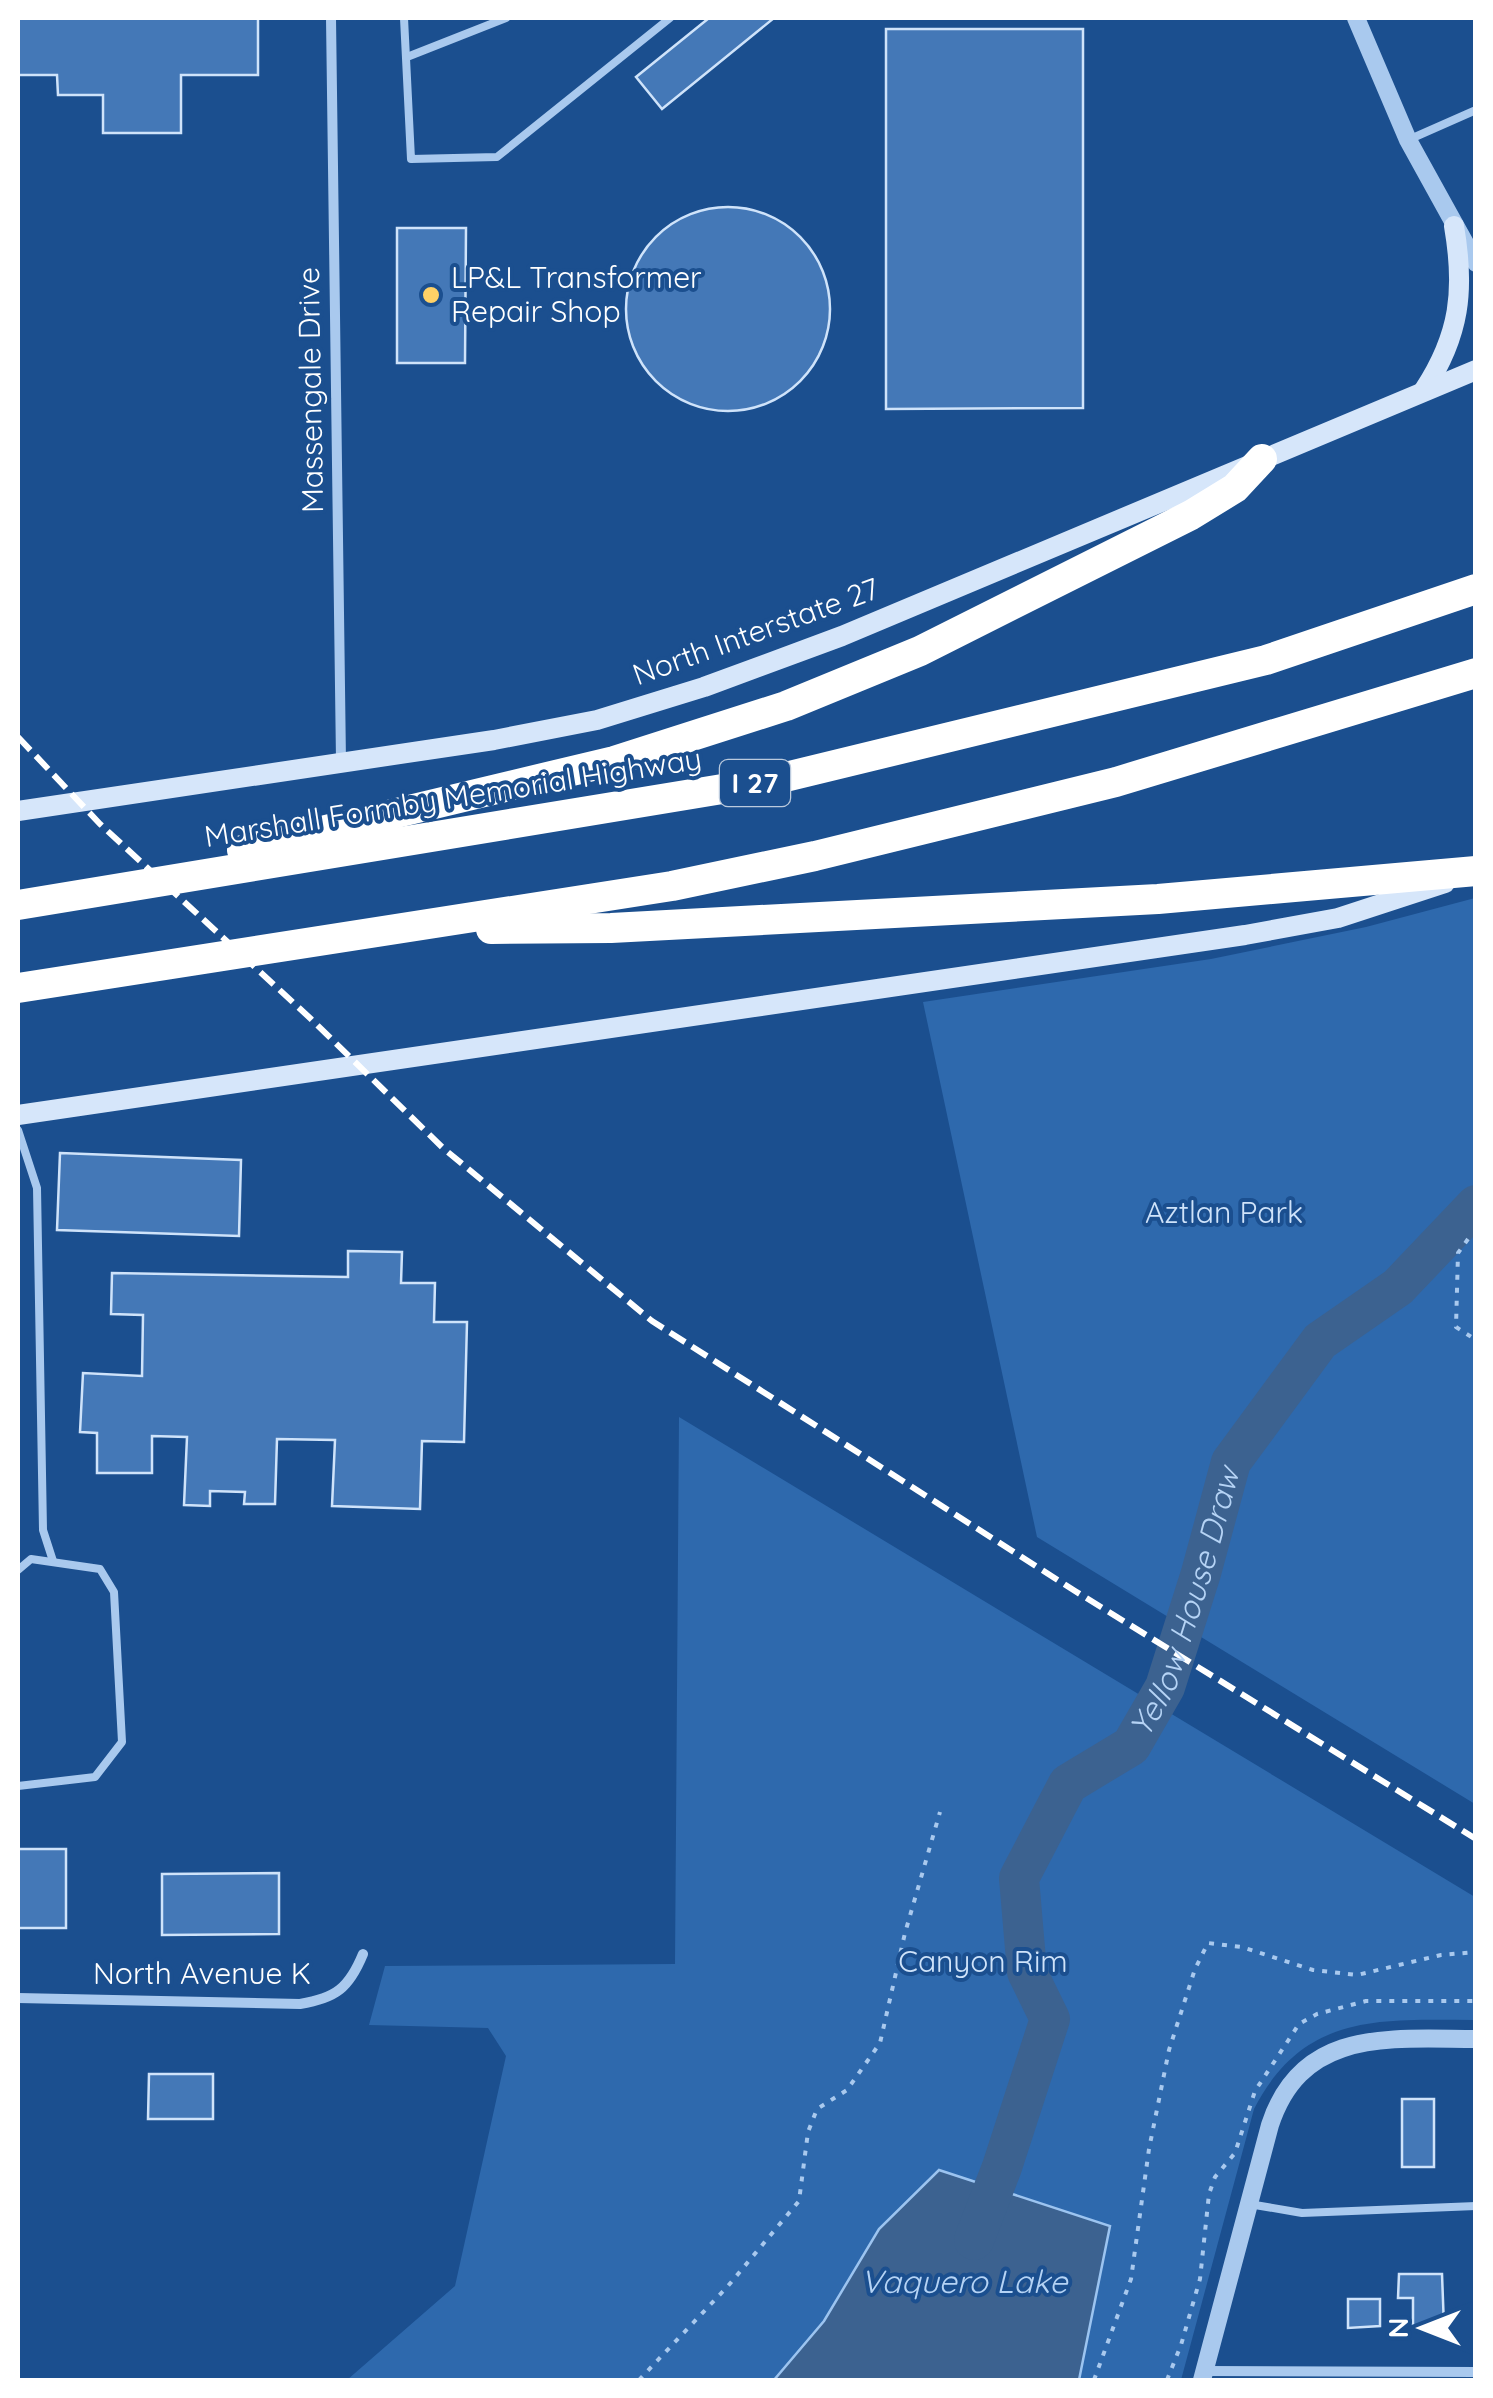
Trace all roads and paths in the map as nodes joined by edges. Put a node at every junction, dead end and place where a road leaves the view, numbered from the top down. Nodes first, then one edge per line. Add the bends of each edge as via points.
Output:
1 (331, 18) edge
2 (404, 18) edge
3 (506, 18) edge
4 (670, 18) edge
5 (1356, 18) edge
6 (406, 56) junction
7 (1476, 110) edge
8 (1408, 140) junction
9 (1454, 226) junction
10 (1476, 263) edge
11 (1476, 370) edge
12 (1423, 392) junction
13 (1262, 459) junction
14 (1476, 588) edge
15 (1476, 673) edge
16 (341, 761) junction
17 (18, 811) edge
18 (1476, 872) edge
19 (18, 903) edge
20 (413, 928) junction
21 (18, 988) edge
22 (18, 1115) edge
23 (18, 1130) edge
24 (1468, 1240) dead end
25 (1476, 1340) edge
26 (53, 1560) junction
27 (18, 1570) edge
28 (18, 1786) edge
29 (940, 1812) dead end
30 (1476, 1952) edge
31 (363, 1954) dead end
32 (18, 1998) edge
33 (1476, 2039) edge
34 (1249, 2204) junction
35 (1476, 2206) edge
36 (1476, 2372) edge
37 (1203, 2376) edge
38 (639, 2380) edge
39 (1094, 2380) edge

1 - 16 street, Massengale Drive
2 - 6 lane
3 - 6 lane
4 - 6 lane via 497,158 410,159
5 - 8 street
7 - 8 lane
8 - 9 street
9 - 10 street
9 - 12 main road via 1461,267 1458,310
11 - 12 main road, North Interstate 27
12 - 13 main road, North Interstate 27
13 - 16 main road, North Interstate 27 via 704,687 597,720
13 - 19 highway via 1235,488 1191,516 920,651 786,706 614,761
14 - 19 highway, Marshall Formby Memorial Highway / I 27 via 1266,660 765,782
15 - 20 highway via 1222,752 955,823 672,886
16 - 17 main road, North Interstate 27
18 - 20 highway via 1158,899 611,928
18 - 22 main road via 1338,918 1245,935
20 - 21 highway
23 - 26 lane via 37,1188 44,1530
24 - 25 path via 1458,1252 1456,1327
26 - 27 lane via 32,1559
26 - 28 lane via 100,1568 114,1592 122,1742 95,1777
29 - 38 path via 880,2043 847,2090 816,2110 799,2201
30 - 39 path via 1356,1975 1208,1943 1170,2050 1131,2278
31 - 32 street, North Avenue K via 354,1976 329,1999 300,2004
33 - 34 street via 1387,2039 1322,2056 1276,2106
34 - 35 lane via 1302,2213
34 - 37 street
36 - 37 street

